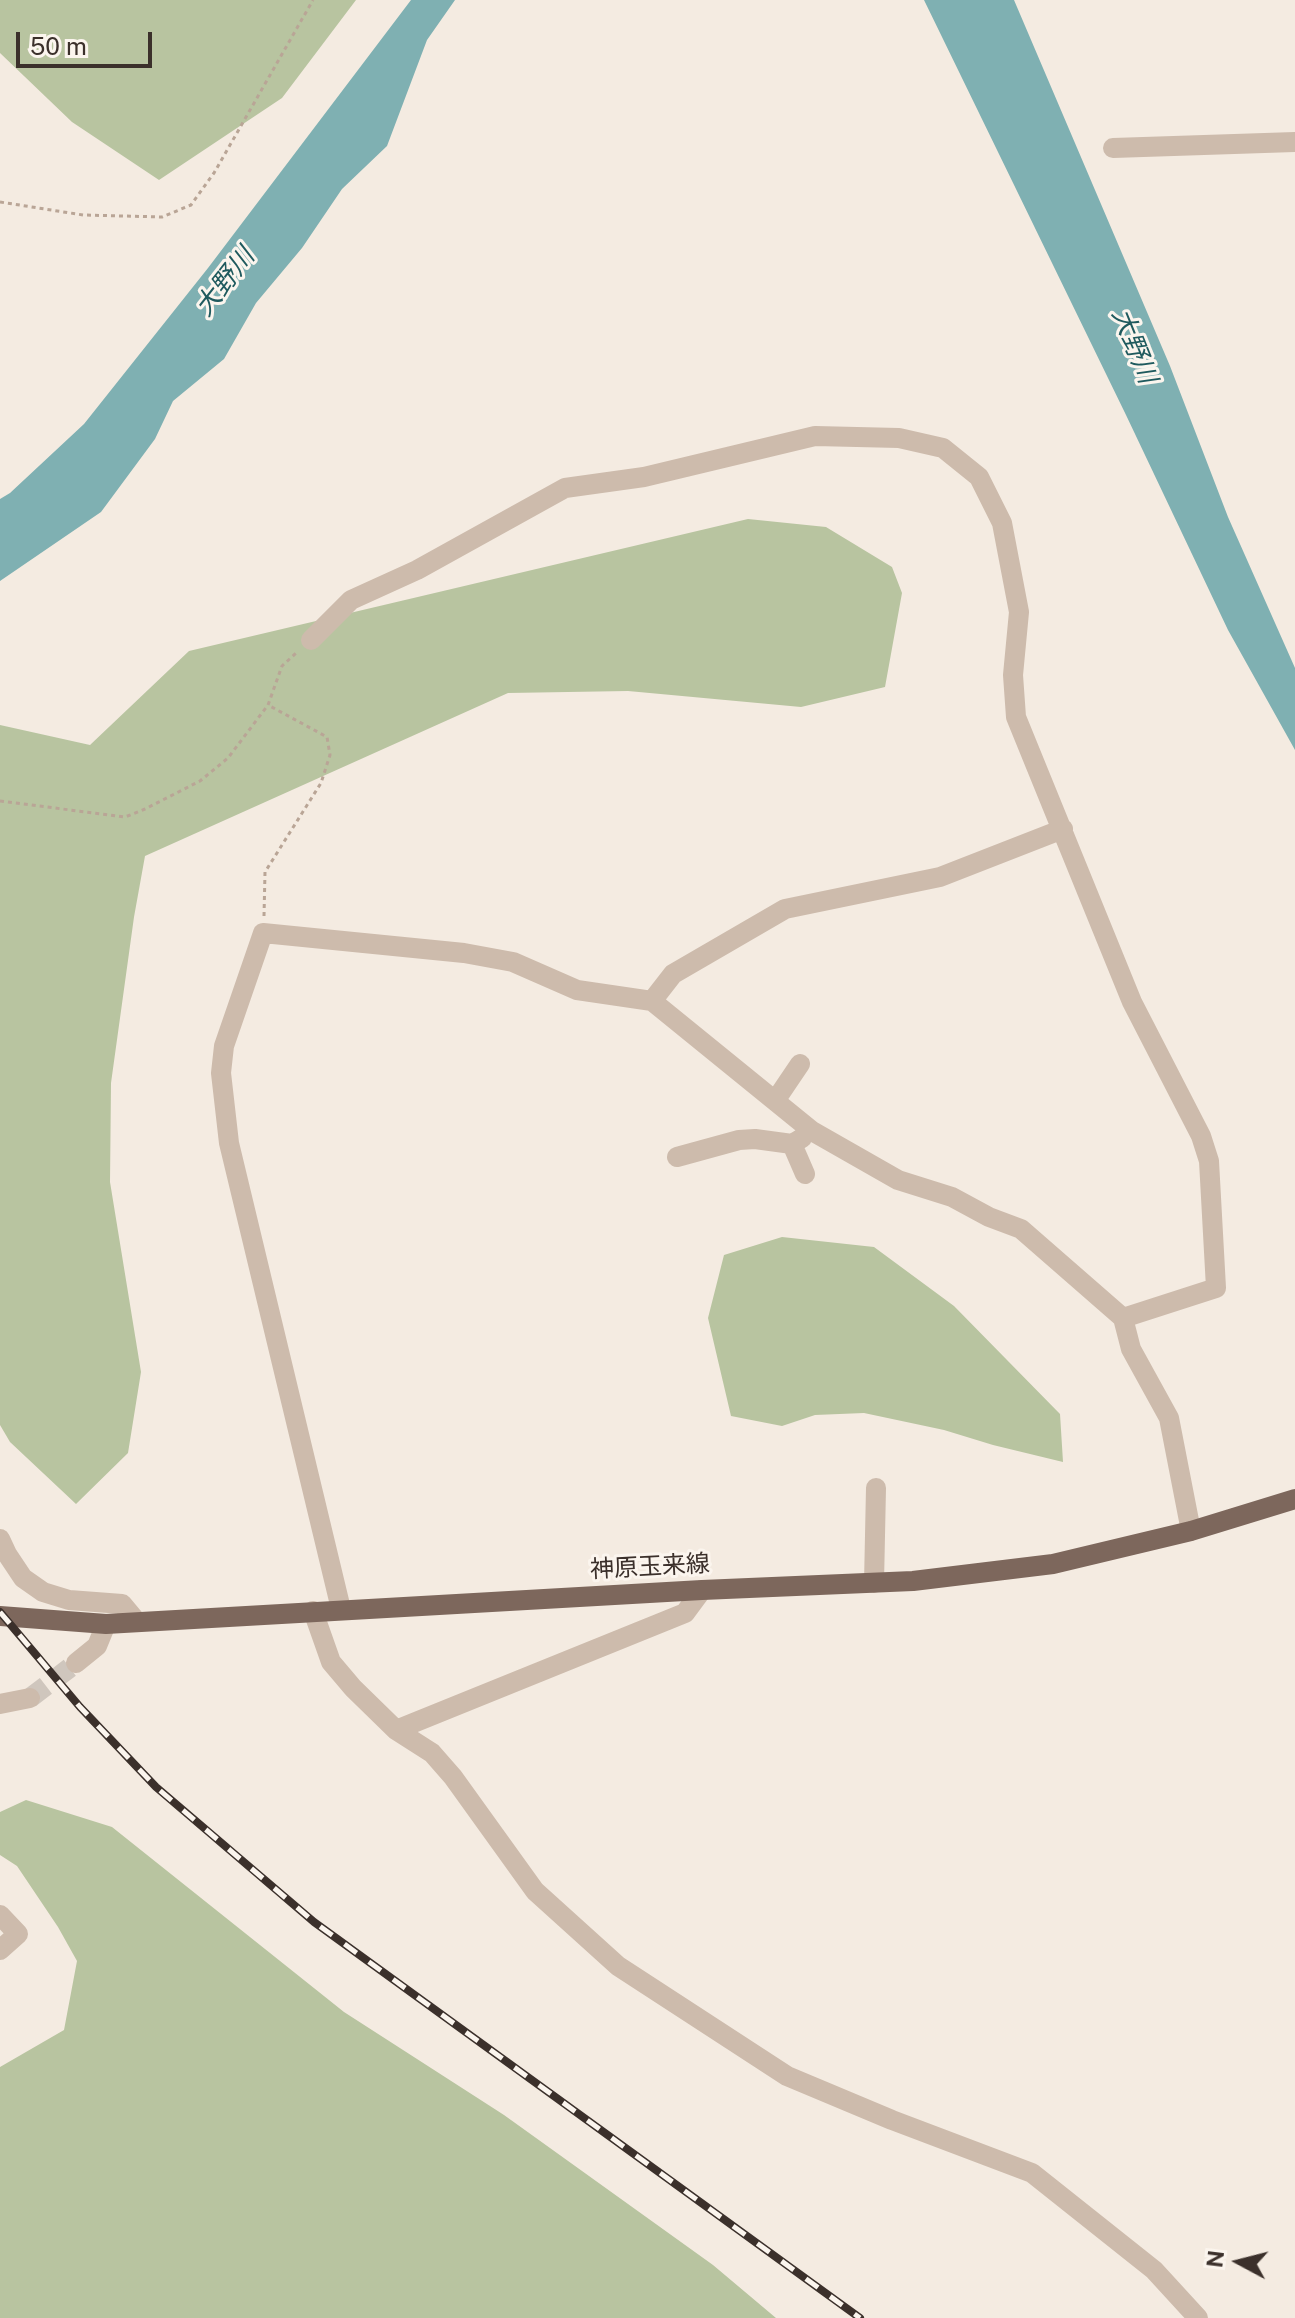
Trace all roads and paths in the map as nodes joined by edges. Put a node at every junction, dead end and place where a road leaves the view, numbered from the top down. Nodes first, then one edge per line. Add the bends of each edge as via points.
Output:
1 (313, 0) edge
2 (1295, 142) edge
3 (1113, 148) dead end
4 (0, 202) edge
5 (311, 640) joint
6 (268, 705) junction
7 (0, 801) edge
8 (1063, 829) junction
9 (263, 933) junction
10 (652, 1001) junction
11 (800, 1064) dead end
12 (775, 1101) junction
13 (812, 1131) junction
14 (792, 1144) junction
15 (677, 1157) dead end
16 (805, 1174) dead end
17 (1123, 1318) junction
18 (876, 1488) dead end
19 (1295, 1499) edge
20 (1191, 1531) junction
21 (0, 1539) edge
22 (874, 1583) junction
23 (702, 1590) junction
24 (341, 1609) junction
25 (313, 1611) junction
26 (0, 1616) edge
27 (137, 1622) junction
28 (106, 1624) junction
29 (76, 1663) tunnel mouth
30 (30, 1698) tunnel mouth
31 (0, 1704) edge
32 (396, 1730) junction
33 (0, 1915) edge
34 (0, 1950) edge
35 (1198, 2318) edge

1 - 4 path via 191,205 162,217 83,215
2 - 3 street
5 - 6 path via 282,666
5 - 8 street via 351,600 417,570 565,488 644,477 815,436 899,438 943,448 979,477 1002,523 1019,612 1013,675 1016,717
6 - 7 path via 228,758 200,781 125,817
6 - 9 path via 327,737 330,755 321,783 265,872
8 - 10 street via 940,877 785,909 673,974
8 - 17 street via 1132,1002 1209,1161 1216,1288
9 - 10 street via 464,953 513,962 577,990
9 - 24 street via 224,1046 222,1087 229,1143
10 - 12 street
11 - 12 street
12 - 13 street
13 - 14 street
13 - 17 street via 898,1180 952,1197 1021,1229
14 - 15 street via 739,1140
14 - 16 street
17 - 20 street via 1131,1349 1169,1418
18 - 22 street
19 - 20 main road, 神原玉来線
20 - 22 main road, 神原玉来線 via 1053,1564
21 - 27 street via 23,1578 43,1592 69,1600 122,1604
22 - 23 main road, 神原玉来線
23 - 24 main road, 神原玉来線
23 - 32 street via 685,1613
24 - 25 main road, 神原玉来線
25 - 27 main road, 神原玉来線
25 - 32 street via 331,1662
26 - 28 main road, 神原玉来線
27 - 28 main road, 神原玉来線
28 - 29 street via 97,1646
30 - 31 street
32 - 35 street via 432,1753 535,1891 618,1966 787,2076 1032,2173 1154,2270
33 - 34 street via 18,1934

